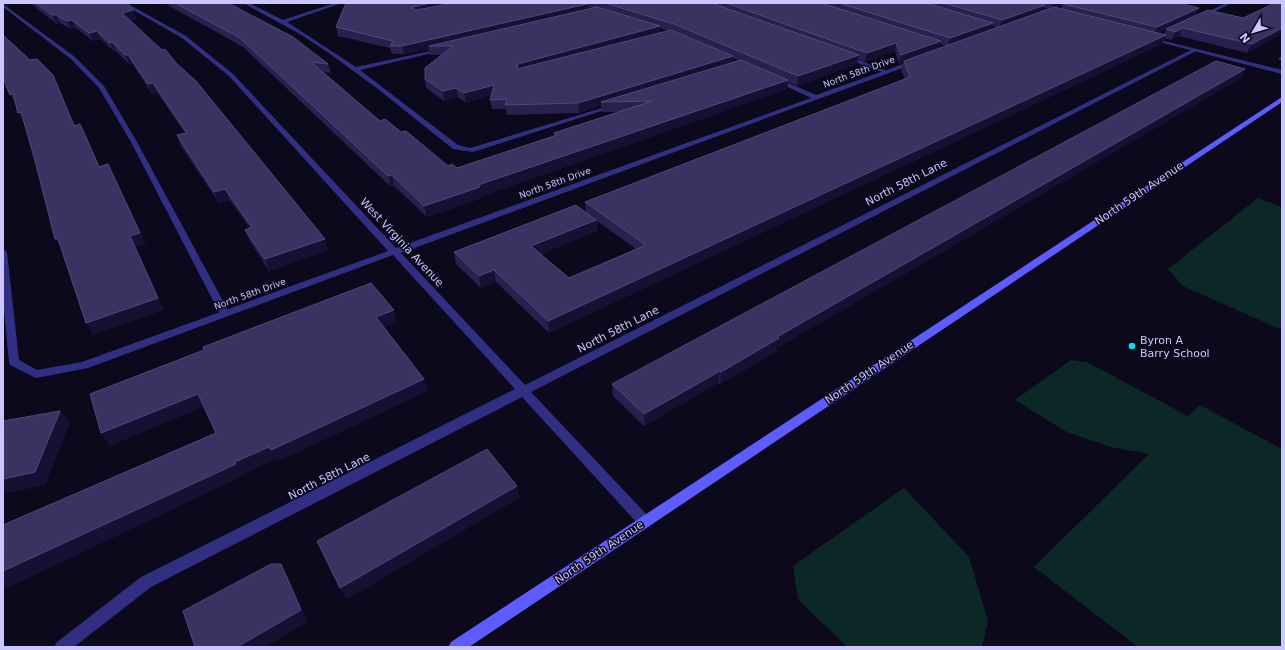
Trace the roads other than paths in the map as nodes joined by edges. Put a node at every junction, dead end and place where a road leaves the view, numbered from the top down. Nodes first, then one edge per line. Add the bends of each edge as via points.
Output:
1 (123, 3) edge
2 (245, 3) edge
3 (340, 3) edge
4 (1230, 3) edge
5 (3, 5) edge
6 (1194, 19) edge
7 (283, 22) junction
8 (1159, 35) edge
9 (1144, 36) edge
10 (1152, 38) junction
11 (446, 48) edge
12 (1195, 50) junction
13 (842, 56) edge
14 (921, 59) edge
15 (355, 69) junction
16 (887, 72) junction
17 (1282, 72) edge
18 (766, 75) edge
19 (817, 98) junction
20 (1282, 99) edge
21 (622, 103) edge
22 (3, 252) edge
23 (394, 252) junction
24 (225, 314) junction
25 (524, 390) junction
26 (644, 521) junction
27 (62, 647) edge
28 (456, 647) edge

1 - 23 street, West Virginia Avenue via 184,37 231,75
2 - 7 street
3 - 7 street
4 - 6 street
5 - 24 street via 73,58 102,87
7 - 15 street via 313,39
8 - 10 street
9 - 10 street
10 - 12 street
11 - 15 street
12 - 17 street
12 - 25 street, North 58th Lane
13 - 16 street
14 - 16 street, North 58th Drive
15 - 21 street via 456,147 470,150
16 - 19 street, North 58th Drive
18 - 19 street
19 - 23 street, North 58th Drive
20 - 26 main road, North 59th Avenue
22 - 24 street, North 58th Drive via 14,362 36,374 84,365
23 - 24 street, North 58th Drive
23 - 25 street, West Virginia Avenue
25 - 26 street, West Virginia Avenue
25 - 27 street, North 58th Lane via 146,582
26 - 28 main road, North 59th Avenue

